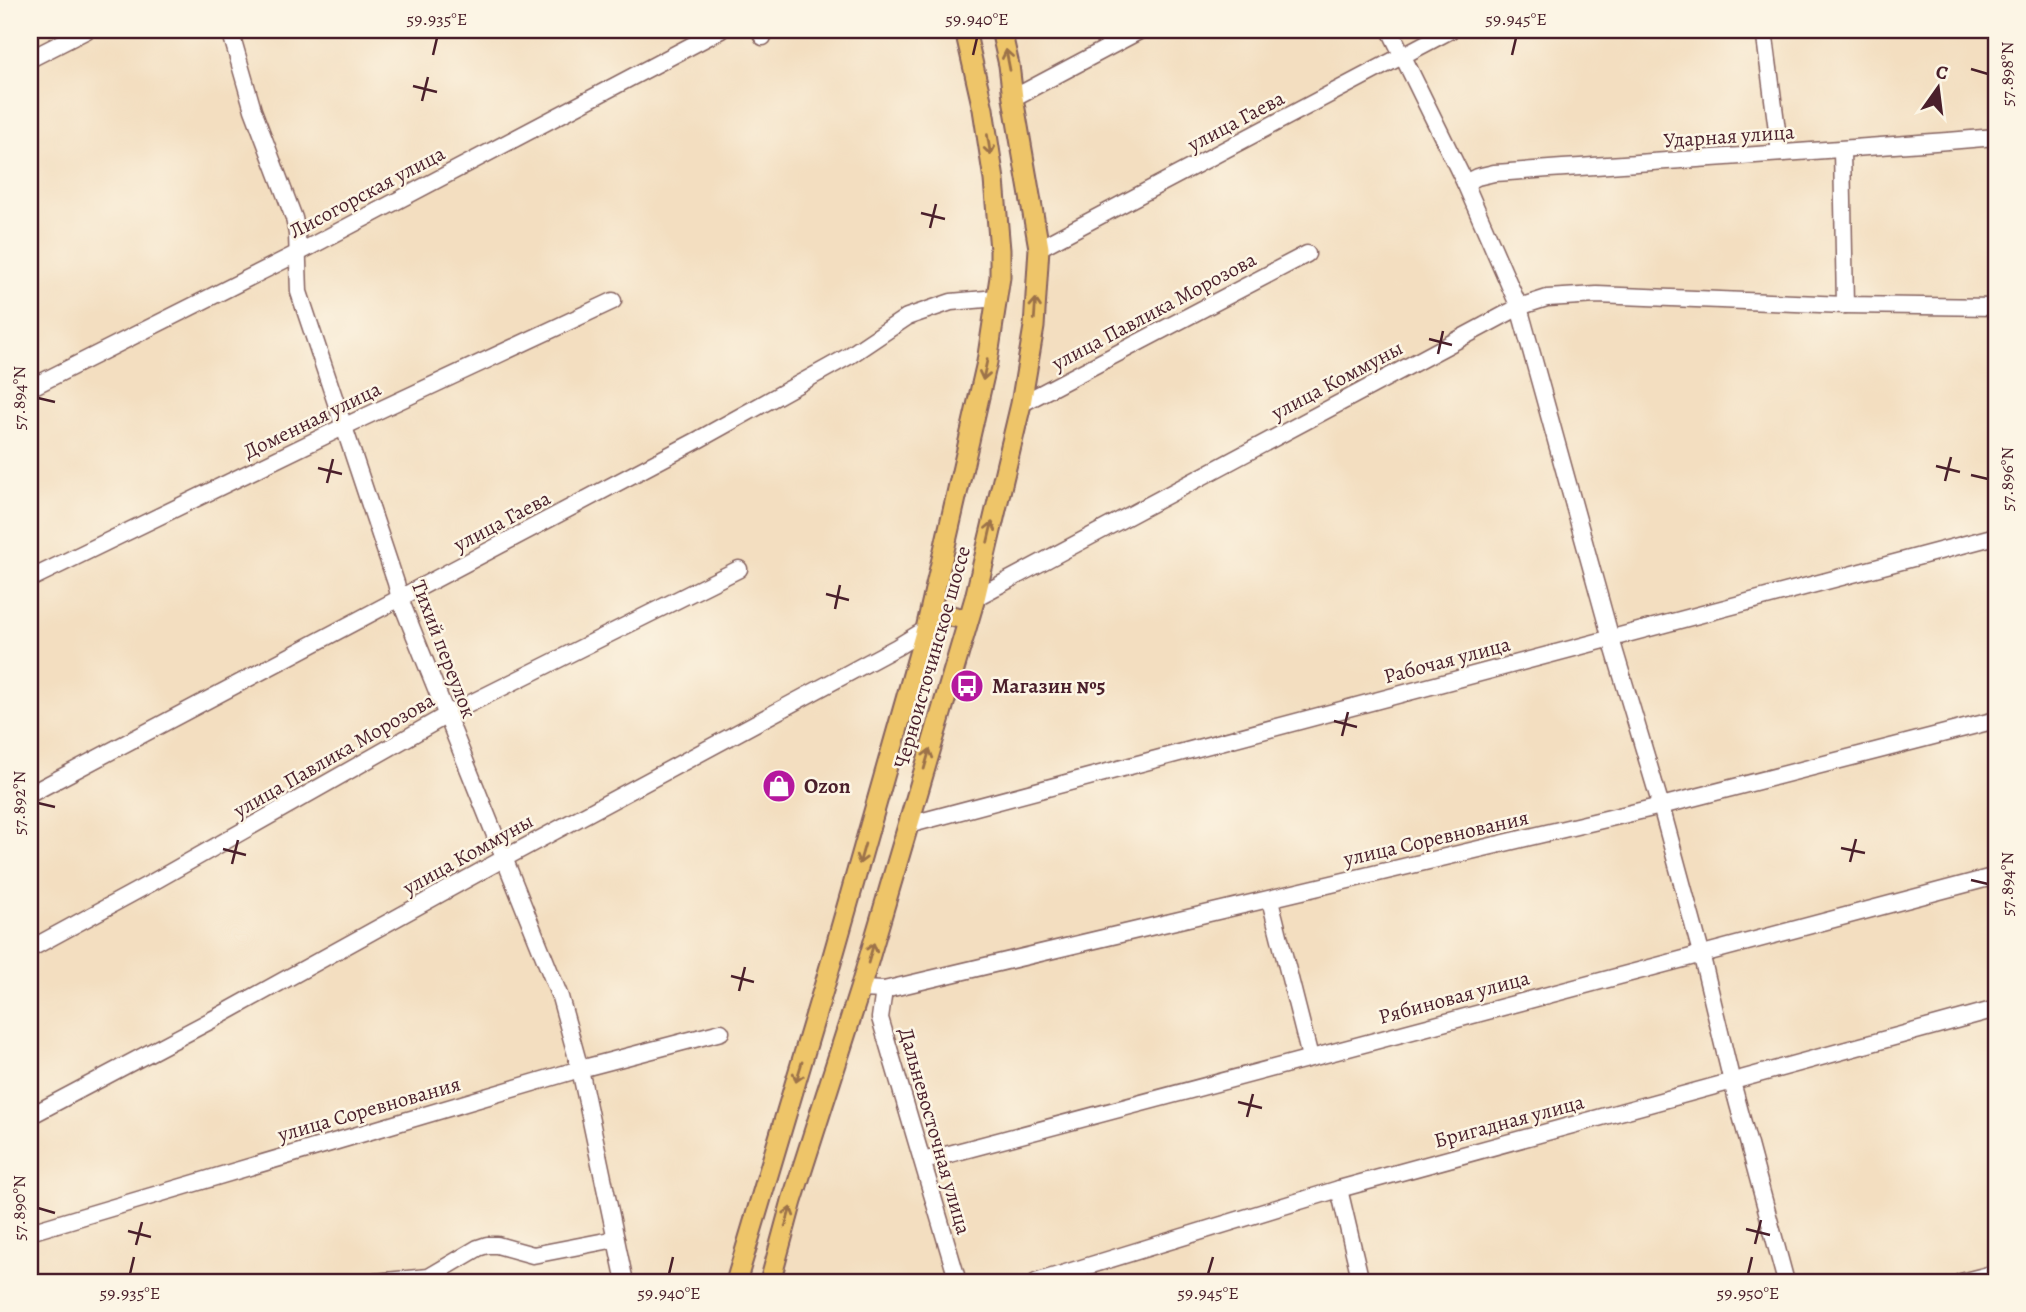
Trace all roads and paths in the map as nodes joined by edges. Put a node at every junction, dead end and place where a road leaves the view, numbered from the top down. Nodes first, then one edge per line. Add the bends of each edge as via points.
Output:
1 (87, 30) edge
2 (230, 30) edge
3 (722, 30) edge
4 (965, 30) edge
5 (1001, 30) edge
6 (1141, 30) edge
7 (1390, 30) edge
8 (1451, 30) edge
9 (1764, 30) edge
10 (1404, 56) junction
11 (30, 59) edge
12 (1013, 98) junction
13 (1996, 137) edge
14 (1842, 150) junction
15 (1780, 153) junction
16 (1465, 184) junction
17 (1039, 248) junction
18 (298, 253) junction
19 (1307, 254) dead end
20 (997, 298) junction
21 (613, 301) dead end
22 (1845, 305) junction
23 (1520, 307) junction
24 (1996, 307) edge
25 (30, 388) edge
26 (1021, 404) junction
27 (343, 428) junction
28 (1996, 536) edge
29 (739, 569) dead end
30 (30, 579) edge
31 (975, 598) junction
32 (400, 599) junction
33 (928, 620) junction
34 (968, 621) junction
35 (1611, 639) junction
36 (447, 715) junction
37 (1996, 720) edge
38 (30, 794) edge
39 (1661, 806) junction
40 (908, 825) junction
41 (503, 859) junction
42 (1996, 876) edge
43 (1270, 900) junction
44 (30, 949) edge
45 (1701, 953) junction
46 (860, 989) junction
47 (884, 990) junction
48 (1996, 1009) edge
49 (721, 1032) dead end
50 (1310, 1057) junction
51 (580, 1069) junction
52 (1732, 1082) junction
53 (30, 1116) edge
54 (923, 1161) junction
55 (1339, 1189) junction
56 (30, 1232) edge
57 (616, 1239) junction
58 (1996, 1273) edge
59 (375, 1282) edge
60 (625, 1282) edge
61 (736, 1282) edge
62 (770, 1282) edge
63 (958, 1282) edge
64 (1035, 1282) edge
65 (1362, 1282) edge
66 (1786, 1282) edge
67 (1961, 1282) edge

1 - 11 street
2 - 18 street, Тихий переулок via 253,110 294,218
3 - 18 street, Лисогорская улица
4 -> 20 main road, Черноисточинское шоссе via 994,180 1000,250
12 -> 5 main road, Черноисточинское шоссе
6 - 12 street
7 - 10 street
8 - 10 street, улица Гаева
9 - 15 street
10 - 16 street
10 - 17 street, улица Гаева
12 - 17 main road, Черноисточинское шоссе
13 - 14 street, Ударная улица
14 - 15 street, Ударная улица
14 - 22 street
15 - 16 street, Ударная улица via 1494,173
16 - 23 street
26 -> 17 main road, Черноисточинское шоссе via 1034,327
18 - 25 street, Лисогорская улица
18 - 27 street, Тихий переулок via 299,292
19 - 26 street, улица Павлика Морозова
20 - 32 street, улица Гаева via 951,302 907,317 849,356
20 -> 33 main road, Черноисточинское шоссе via 987,362
21 - 27 street, Доменная улица
22 - 23 street, улица Коммуны via 1597,295 1547,298
22 - 24 street, улица Коммуны
23 - 31 street, улица Коммуны
23 - 35 street
31 -> 26 main road, Черноисточинское шоссе
27 - 30 street, Доменная улица
27 - 32 street, Тихий переулок
28 - 35 street, Рабочая улица
29 - 36 street, улица Павлика Морозова
31 - 34 main road, Черноисточинское шоссе
32 - 36 street, Тихий переулок
32 - 38 street, улица Гаева
33 - 34 main road
33 - 41 street, улица Коммуны via 897,647
33 -> 61 main road, Черноисточинское шоссе
40 -> 34 main road, Черноисточинское шоссе
35 - 39 street
35 - 40 street, Рабочая улица
36 - 41 street, Тихий переулок
36 - 44 street, улица Павлика Морозова
37 - 39 street, улица Соревнования
39 - 43 street, улица Соревнования
39 - 45 street
46 -> 40 main road, Черноисточинское шоссе
41 - 51 street, Тихий переулок via 560,997
41 - 53 street, улица Коммуны
42 - 45 street, Рябиновая улица
43 - 47 street, улица Соревнования
43 - 50 street
45 - 50 street, Рябиновая улица
45 - 52 street
46 - 47 street, улица Соревнования
62 -> 46 main road, Черноисточинское шоссе
47 - 54 street, Дальневосточная улица via 880,1018
48 - 52 street, Бригадная улица
49 - 51 street, улица Соревнования
50 - 54 street, Рябиновая улица
51 - 56 street, улица Соревнования
51 - 57 street, Тихий переулок
52 - 55 street, Бригадная улица
52 - 66 street
54 - 63 street, Дальневосточная улица
55 - 64 street, Бригадная улица
55 - 65 street
57 - 59 street via 533,1255 487,1245 429,1277
57 - 60 street, Тихий переулок
58 - 67 street

